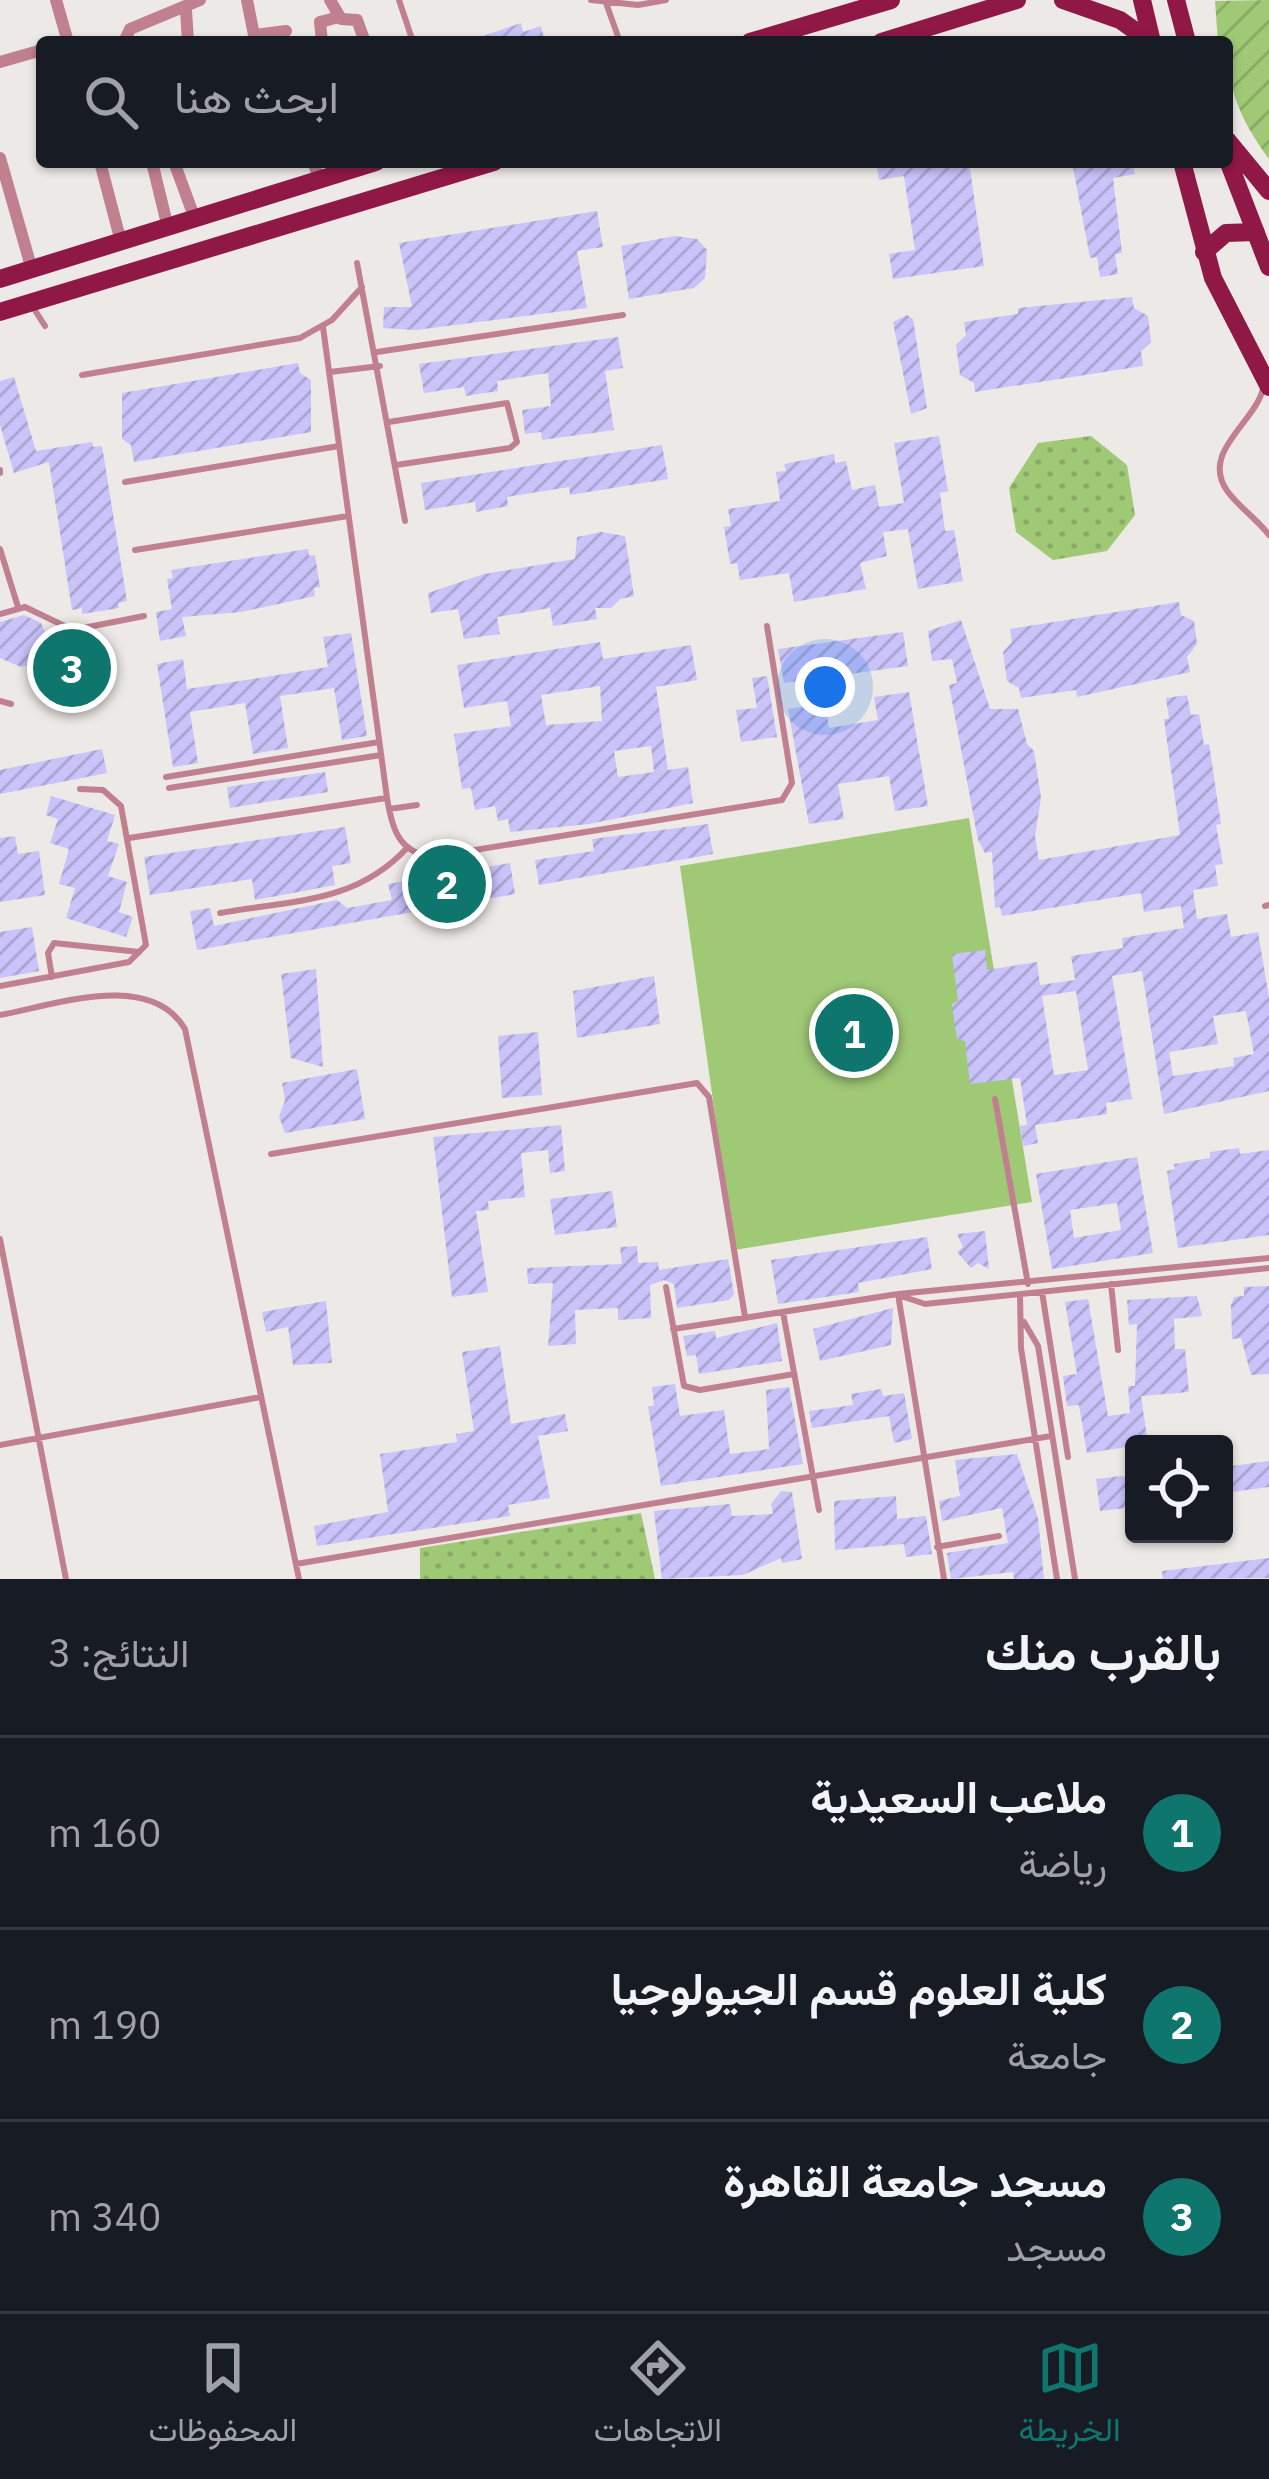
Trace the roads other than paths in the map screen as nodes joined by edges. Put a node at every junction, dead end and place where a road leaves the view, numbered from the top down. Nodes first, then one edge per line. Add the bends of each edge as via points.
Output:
1 (77, 0) edge
2 (200, 0) edge
3 (247, 0) edge
4 (330, 0) edge
5 (399, 0) edge
6 (591, 0) edge
7 (666, 0) edge
8 (891, 0) edge
9 (1017, 0) edge
10 (1063, 0) edge
11 (1142, 0) edge
12 (1176, 0) edge
13 (57, 3) edge
14 (606, 3) junction
15 (637, 3) edge
16 (979, 6) edge
17 (186, 10) junction
18 (339, 17) junction
19 (66, 36) edge
20 (127, 36) edge
21 (188, 36) edge
22 (250, 36) edge
23 (321, 36) edge
24 (363, 36) edge
25 (410, 36) edge
26 (618, 36) edge
27 (770, 36) edge
28 (897, 36) edge
29 (1143, 36) edge
30 (1151, 36) edge
31 (1185, 36) edge
32 (36, 52) edge
33 (0, 62) edge
34 (1233, 147) edge
35 (0, 158) edge
36 (102, 168) edge
37 (153, 168) edge
38 (176, 168) edge
39 (474, 168) edge
40 (1183, 168) edge
41 (1231, 168) edge
42 (316, 171) edge
43 (1269, 191) edge
44 (195, 219) junction
45 (168, 228) junction
46 (1256, 232) junction
47 (121, 242) junction
48 (1204, 252) junction
49 (356, 263) dead end
50 (1269, 267) edge
51 (32, 270) junction
52 (0, 279) edge
53 (362, 287) junction
54 (32, 304) junction
55 (0, 312) edge
56 (622, 315) dead end
57 (46, 326) dead end
58 (323, 327) junction
59 (377, 352) junction
60 (380, 366) junction
61 (330, 372) junction
62 (82, 375) dead end
63 (1266, 383) edge
64 (389, 422) junction
65 (339, 446) junction
66 (396, 465) junction
67 (124, 482) dead end
68 (348, 516) junction
69 (405, 521) dead end
70 (1269, 536) edge
71 (0, 548) edge
72 (135, 550) dead end
73 (18, 608) junction
74 (0, 614) edge
75 (144, 616) dead end
76 (767, 626) dead end
77 (0, 701) edge
78 (11, 704) dead end
79 (379, 742) junction
80 (381, 754) junction
81 (166, 777) dead end
82 (169, 788) dead end
83 (80, 789) dead end
84 (387, 798) junction
85 (417, 805) dead end
86 (389, 808) junction
87 (129, 838) junction
88 (406, 848) junction
89 (220, 913) dead end
90 (142, 952) junction
91 (52, 977) junction
92 (0, 986) edge
93 (0, 1015) edge
94 (995, 1099) dead end
95 (272, 1154) dead end
96 (0, 1239) edge
97 (1269, 1258) edge
98 (1269, 1268) edge
99 (1028, 1284) junction
100 (1111, 1284) junction
101 (667, 1287) dead end
102 (1042, 1287) junction
103 (898, 1294) junction
104 (1020, 1294) junction
105 (782, 1312) junction
106 (745, 1317) junction
107 (1024, 1322) junction
108 (673, 1328) junction
109 (1118, 1350) dead end
110 (794, 1374) junction
111 (261, 1397) junction
112 (1051, 1436) junction
113 (39, 1437) junction
114 (1035, 1439) junction
115 (0, 1444) edge
116 (924, 1457) junction
117 (1068, 1457) dead end
118 (813, 1476) junction
119 (819, 1510) dead end
120 (999, 1536) dead end
121 (937, 1547) junction
122 (296, 1564) junction
123 (65, 1579) edge
124 (299, 1579) edge
125 (944, 1579) edge
126 (1058, 1579) edge
127 (1075, 1579) edge

1 - 13 street
2 - 17 street
3 - 22 street
4 - 18 street
5 - 25 lane
6 - 14 lane
7 - 15 lane
8 - 27 main road
9 - 16 main road
10 - 29 main road
11 - 30 main road
12 - 31 main road
13 - 19 street
14 - 15 lane
14 - 26 lane
16 - 28 main road
17 - 20 street
17 - 21 street
18 - 23 street via 320,22
18 - 24 street via 357,20
32 - 33 street
34 - 43 main road
35 - 51 street
36 - 47 street
37 - 45 street
38 - 44 street
39 - 54 main road
40 - 48 main road
41 - 46 main road
42 - 44 main road
44 - 45 main road
45 - 47 main road
46 - 48 main road via 1226,233
46 - 50 main road
47 - 51 main road
48 - 63 main road
49 - 53 lane
51 - 52 main road
53 - 58 lane
53 - 59 lane
54 - 55 main road
54 - 57 lane
56 - 59 lane
58 - 61 lane
58 - 62 lane via 288,341
59 - 60 lane
60 - 61 lane
60 - 64 lane
61 - 65 lane
63 - 70 lane via 1222,453 1220,472
64 - 66 lane
64 - 66 lane via 507,403 517,442
65 - 67 lane
65 - 68 lane
66 - 69 lane
68 - 72 lane
68 - 79 lane
71 - 73 lane
73 - 74 lane
73 - 75 lane via 66,629
76 - 88 lane via 792,783 782,800 432,857
77 - 78 lane
79 - 80 lane
79 - 81 lane
80 - 82 lane
80 - 84 lane
83 - 87 lane via 113,796
84 - 86 lane
84 - 87 lane
85 - 86 lane
86 - 88 lane
87 - 90 lane via 146,928
88 - 89 lane via 357,888
90 - 91 lane via 121,965
90 - 91 lane via 54,943
91 - 92 lane
93 - 111 lane via 122,997 161,1002 176,1013
94 - 99 lane
95 - 106 lane via 698,1083 709,1096
96 - 113 lane
97 - 102 lane
98 - 100 lane
99 - 102 lane
99 - 103 lane
100 - 102 lane
100 - 109 lane
101 - 108 lane
102 - 104 lane
102 - 117 lane
103 - 104 lane via 925,1304
103 - 105 lane
103 - 116 lane
104 - 107 lane
105 - 106 lane
105 - 110 lane
106 - 108 lane
107 - 112 lane via 1038,1346
107 - 114 lane
108 - 110 lane via 680,1379 691,1390
110 - 118 lane
111 - 113 lane
111 - 122 lane
112 - 114 lane
112 - 127 lane
113 - 115 lane
113 - 123 lane
114 - 116 lane
114 - 126 lane
116 - 118 lane
116 - 121 lane
118 - 119 lane
118 - 122 lane
120 - 121 lane
121 - 125 lane
122 - 124 lane

